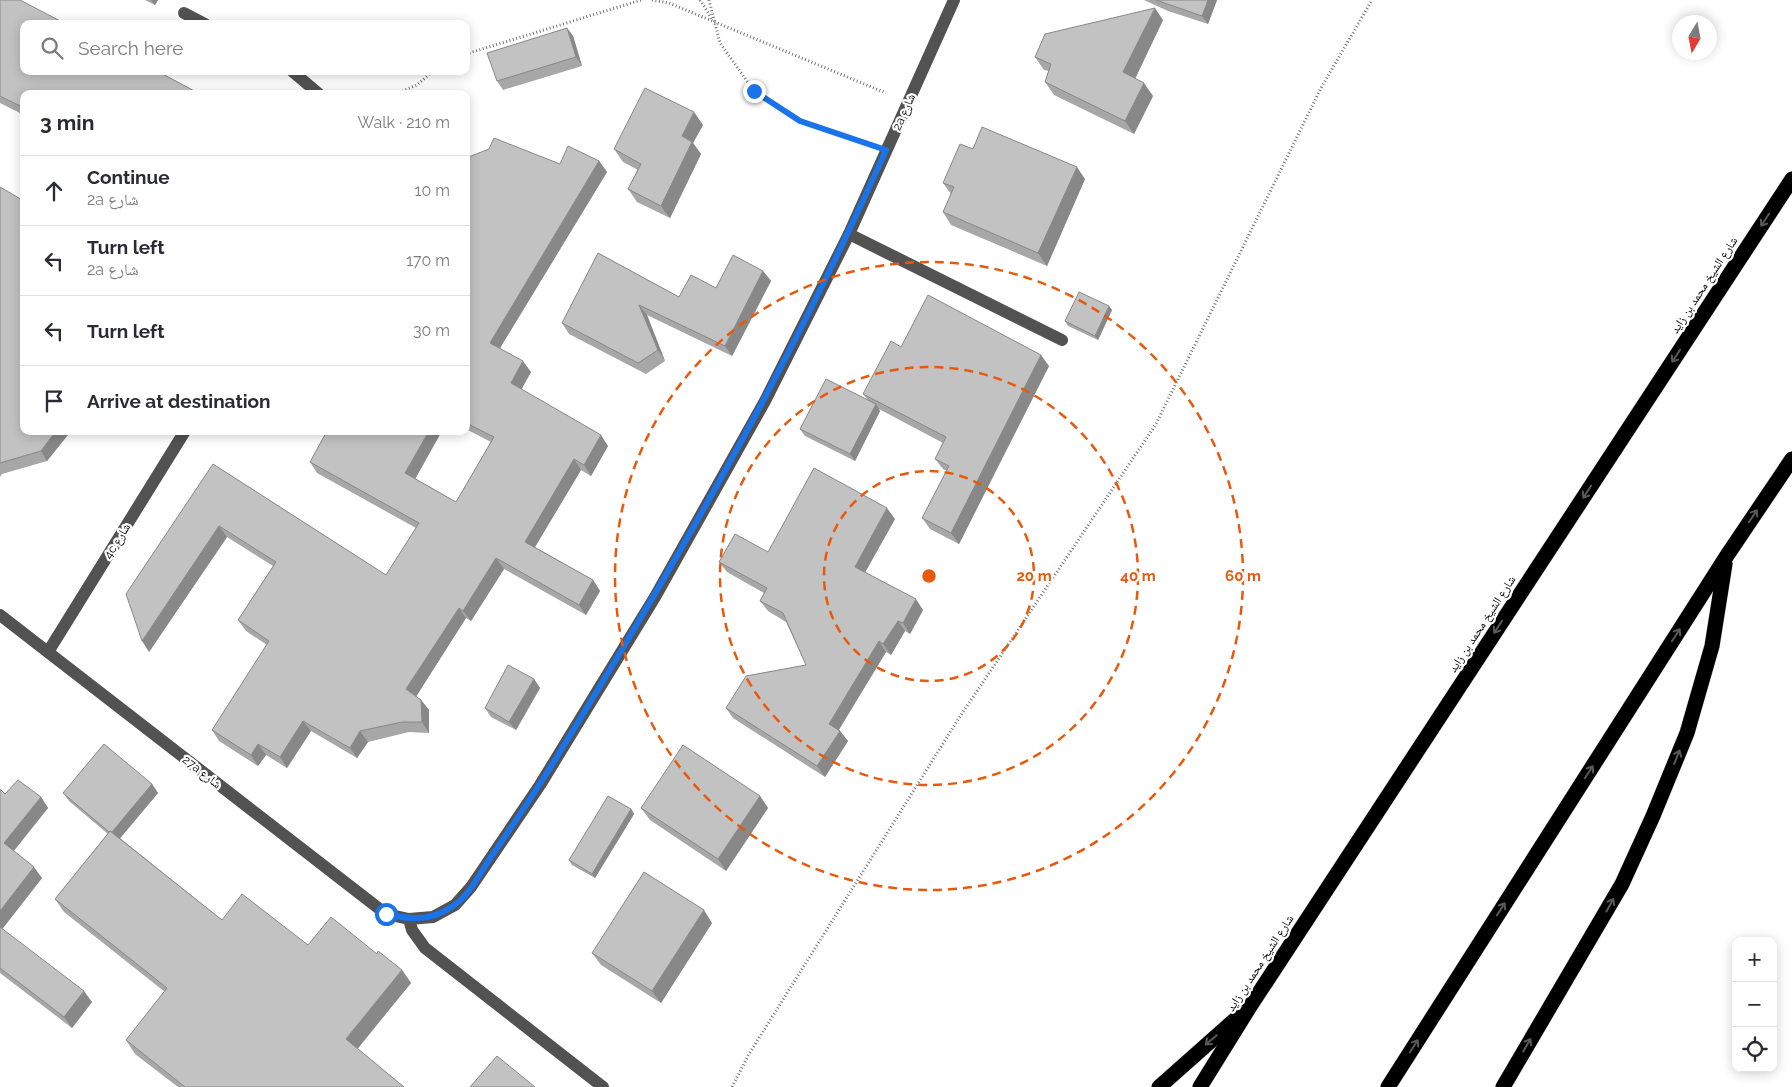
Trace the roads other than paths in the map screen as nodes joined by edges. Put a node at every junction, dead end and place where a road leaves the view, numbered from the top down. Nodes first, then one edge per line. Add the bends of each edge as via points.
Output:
1 (954, 0) edge
2 (184, 13) dead end
3 (197, 20) edge
4 (297, 75) edge
5 (314, 90) edge
6 (1792, 179) edge
7 (849, 234) junction
8 (1062, 340) dead end
9 (184, 435) edge
10 (1792, 459) edge
11 (1726, 557) junction
12 (0, 615) edge
13 (48, 652) junction
14 (409, 920) junction
15 (1248, 1008) junction
16 (603, 1087) edge
17 (1159, 1087) edge
18 (1200, 1087) edge
19 (1388, 1087) edge
20 (1503, 1087) edge

1 - 7 street, 2a شارع
2 - 3 street
4 - 5 street
6 -> 15 highway, شارع الشيخ محمد بن زايد
7 - 8 street
7 - 14 street, 2a شارع via 765,401 655,597 540,785 471,887 455,905 433,916
9 - 13 street, 4c شارع
11 -> 10 highway
19 -> 11 highway
20 -> 11 highway via 1622,884 1653,816 1687,733 1712,646
12 - 13 street, 27a شارع
13 - 14 street, 27a شارع via 366,901 386,914
14 - 16 street via 425,948
15 -> 17 highway
15 - 18 highway, شارع الشيخ محمد بن زايد

